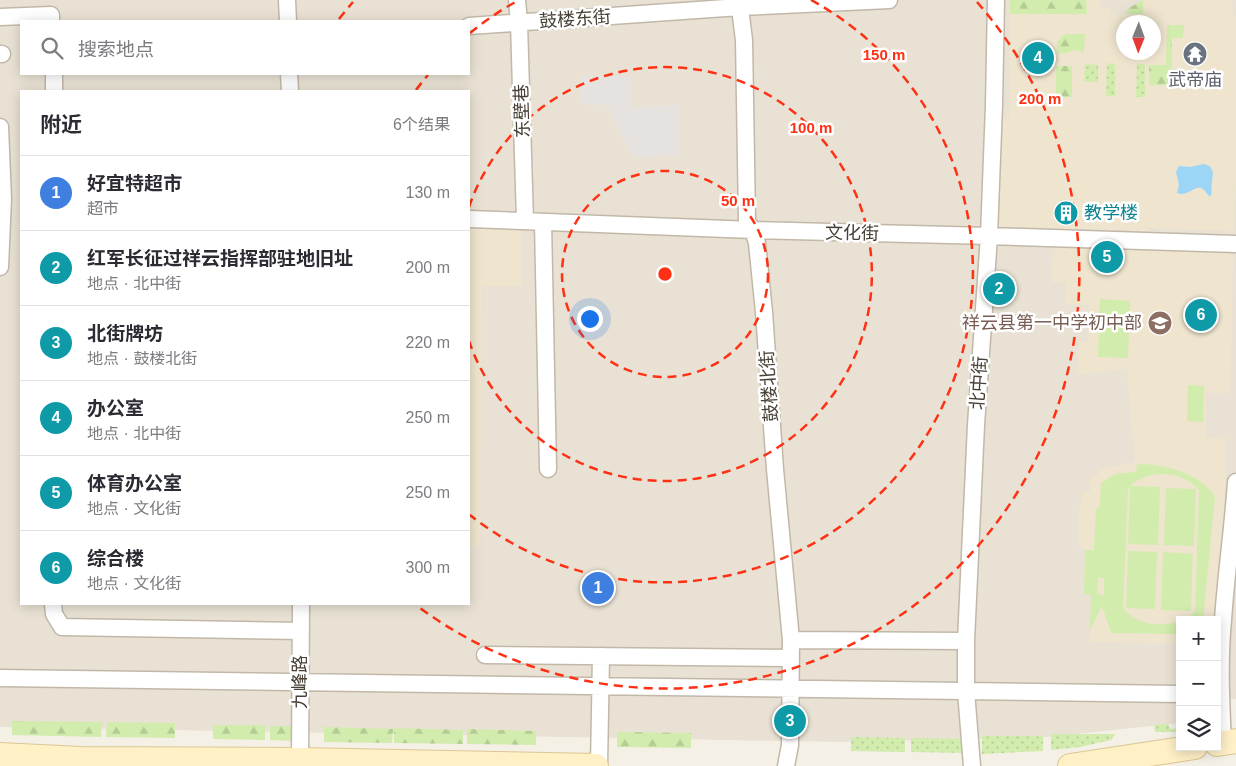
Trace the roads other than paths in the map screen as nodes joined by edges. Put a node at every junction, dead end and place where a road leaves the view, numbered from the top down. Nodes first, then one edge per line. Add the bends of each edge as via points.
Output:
1 (287, 0) edge
2 (517, 0) edge
3 (889, 0) edge
4 (996, 0) edge
5 (740, 4) edge
6 (0, 17) edge
7 (52, 20) edge
8 (288, 20) edge
9 (522, 23) junction
10 (470, 26) edge
11 (54, 75) edge
12 (289, 75) edge
13 (54, 90) edge
14 (290, 90) edge
15 (0, 127) edge
16 (470, 219) edge
17 (525, 221) junction
18 (543, 222) junction
19 (750, 226) junction
20 (989, 236) junction
21 (1236, 244) edge
22 (0, 267) edge
23 (548, 469) dead end
24 (1236, 482) edge
25 (53, 605) edge
26 (301, 605) edge
27 (300, 631) junction
28 (791, 640) junction
29 (966, 641) junction
30 (485, 655) dead end
31 (601, 656) junction
32 (791, 658) junction
33 (1220, 661) edge
34 (0, 678) edge
35 (300, 682) junction
36 (600, 686) junction
37 (790, 689) junction
38 (966, 691) junction
39 (1176, 694) edge
40 (1220, 706) edge
41 (1225, 742) edge
42 (1176, 751) edge
43 (0, 755) edge
44 (300, 760) junction
45 (1117, 762) edge
46 (597, 766) edge
47 (786, 766) edge
48 (972, 766) edge
49 (1070, 766) edge

1 - 8 street
2 - 9 street, 东壁巷
3 - 5 street, 鼓楼东街
4 - 20 street, 北中街
5 - 9 street, 鼓楼东街
5 - 19 street, 鼓楼北街
6 - 7 street via 51,15
9 - 10 street, 鼓楼东街
9 - 17 street, 东壁巷
11 - 13 street
12 - 14 street
15 - 22 street via 4,199
16 - 17 street, 文化街
17 - 18 street, 文化街
18 - 19 street, 文化街
18 - 23 street
19 - 20 street, 文化街
19 - 28 street, 鼓楼北街 via 757,243 764,312
20 - 21 street, 文化街
20 - 29 street, 北中街
24 - 33 street
25 - 27 street via 54,614 62,627
26 - 27 street, 九峰路
27 - 35 street, 九峰路
28 - 29 street
28 - 32 street, 鼓楼北街
29 - 38 street, 北中街
30 - 31 street
31 - 32 street
31 - 36 street
32 - 37 street, 鼓楼北街
34 - 35 street
35 - 36 street
35 - 44 street, 九峰路
36 - 37 street
36 - 46 street
37 - 38 street
37 - 47 street, 鼓楼北街 via 790,745
38 - 39 street
38 - 48 street, 北中街
40 - 41 street
42 - 45 main road
43 - 44 main road via 81,759
44 - 46 main road
45 - 49 main road

